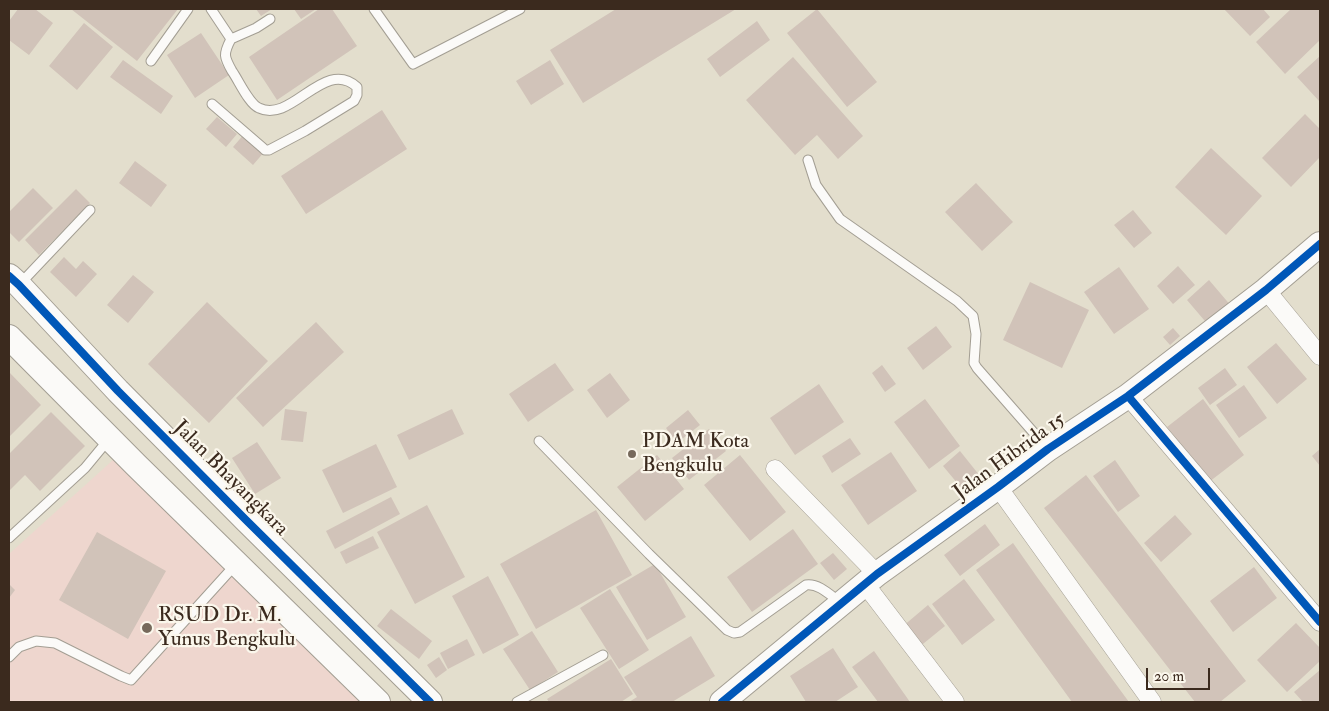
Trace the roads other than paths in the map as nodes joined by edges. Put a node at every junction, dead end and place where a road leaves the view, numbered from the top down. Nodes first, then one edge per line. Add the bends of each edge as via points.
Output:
1 (188, 9) edge
2 (211, 9) edge
3 (374, 9) edge
4 (520, 9) edge
5 (270, 19) dead end
6 (231, 39) junction
7 (151, 61) dead end
8 (212, 104) dead end
9 (808, 160) dead end
10 (90, 210) dead end
11 (1320, 244) edge
12 (14, 280) edge
13 (1266, 290) junction
14 (9, 337) edge
15 (1320, 356) edge
16 (1128, 396) junction
17 (110, 438) junction
18 (539, 441) dead end
19 (1048, 449) junction
20 (775, 469) dead end
21 (998, 487) junction
22 (9, 538) edge
23 (236, 563) junction
24 (871, 579) junction
25 (841, 604) junction
26 (1320, 622) edge
27 (603, 655) dead end
28 (9, 657) edge
29 (378, 702) edge
30 (430, 702) edge
31 (517, 702) edge
32 (722, 702) edge
33 (955, 702) edge
34 (1152, 702) edge

1 - 7 lane
2 - 6 lane
3 - 4 lane via 413,64
5 - 6 lane
6 - 8 lane via 225,52 226,61 252,103 259,108 279,109 328,80 342,78 357,87 357,95 321,121 269,150
9 - 19 lane via 816,185 840,219 958,301 973,316 976,334 974,363
10 - 12 lane
11 - 13 street, Jalan Hibrida 15
12 - 30 street, Jalan Bhayangkara via 118,391
13 - 15 street
13 - 16 street, Jalan Hibrida 15
14 - 17 street
16 - 19 street, Jalan Hibrida 15
16 - 26 street
17 - 22 lane via 85,468
17 - 23 street
18 - 25 lane via 727,630 740,632 806,585 817,586
19 - 21 street, Jalan Hibrida 15
20 - 24 street
21 - 24 street, Jalan Hibrida 15
21 - 34 street
23 - 28 lane via 131,680 55,643 36,641 19,647
23 - 29 street
24 - 25 street, Jalan Hibrida 15
24 - 33 street
25 - 32 street, Jalan Hibrida 15
27 - 31 lane

